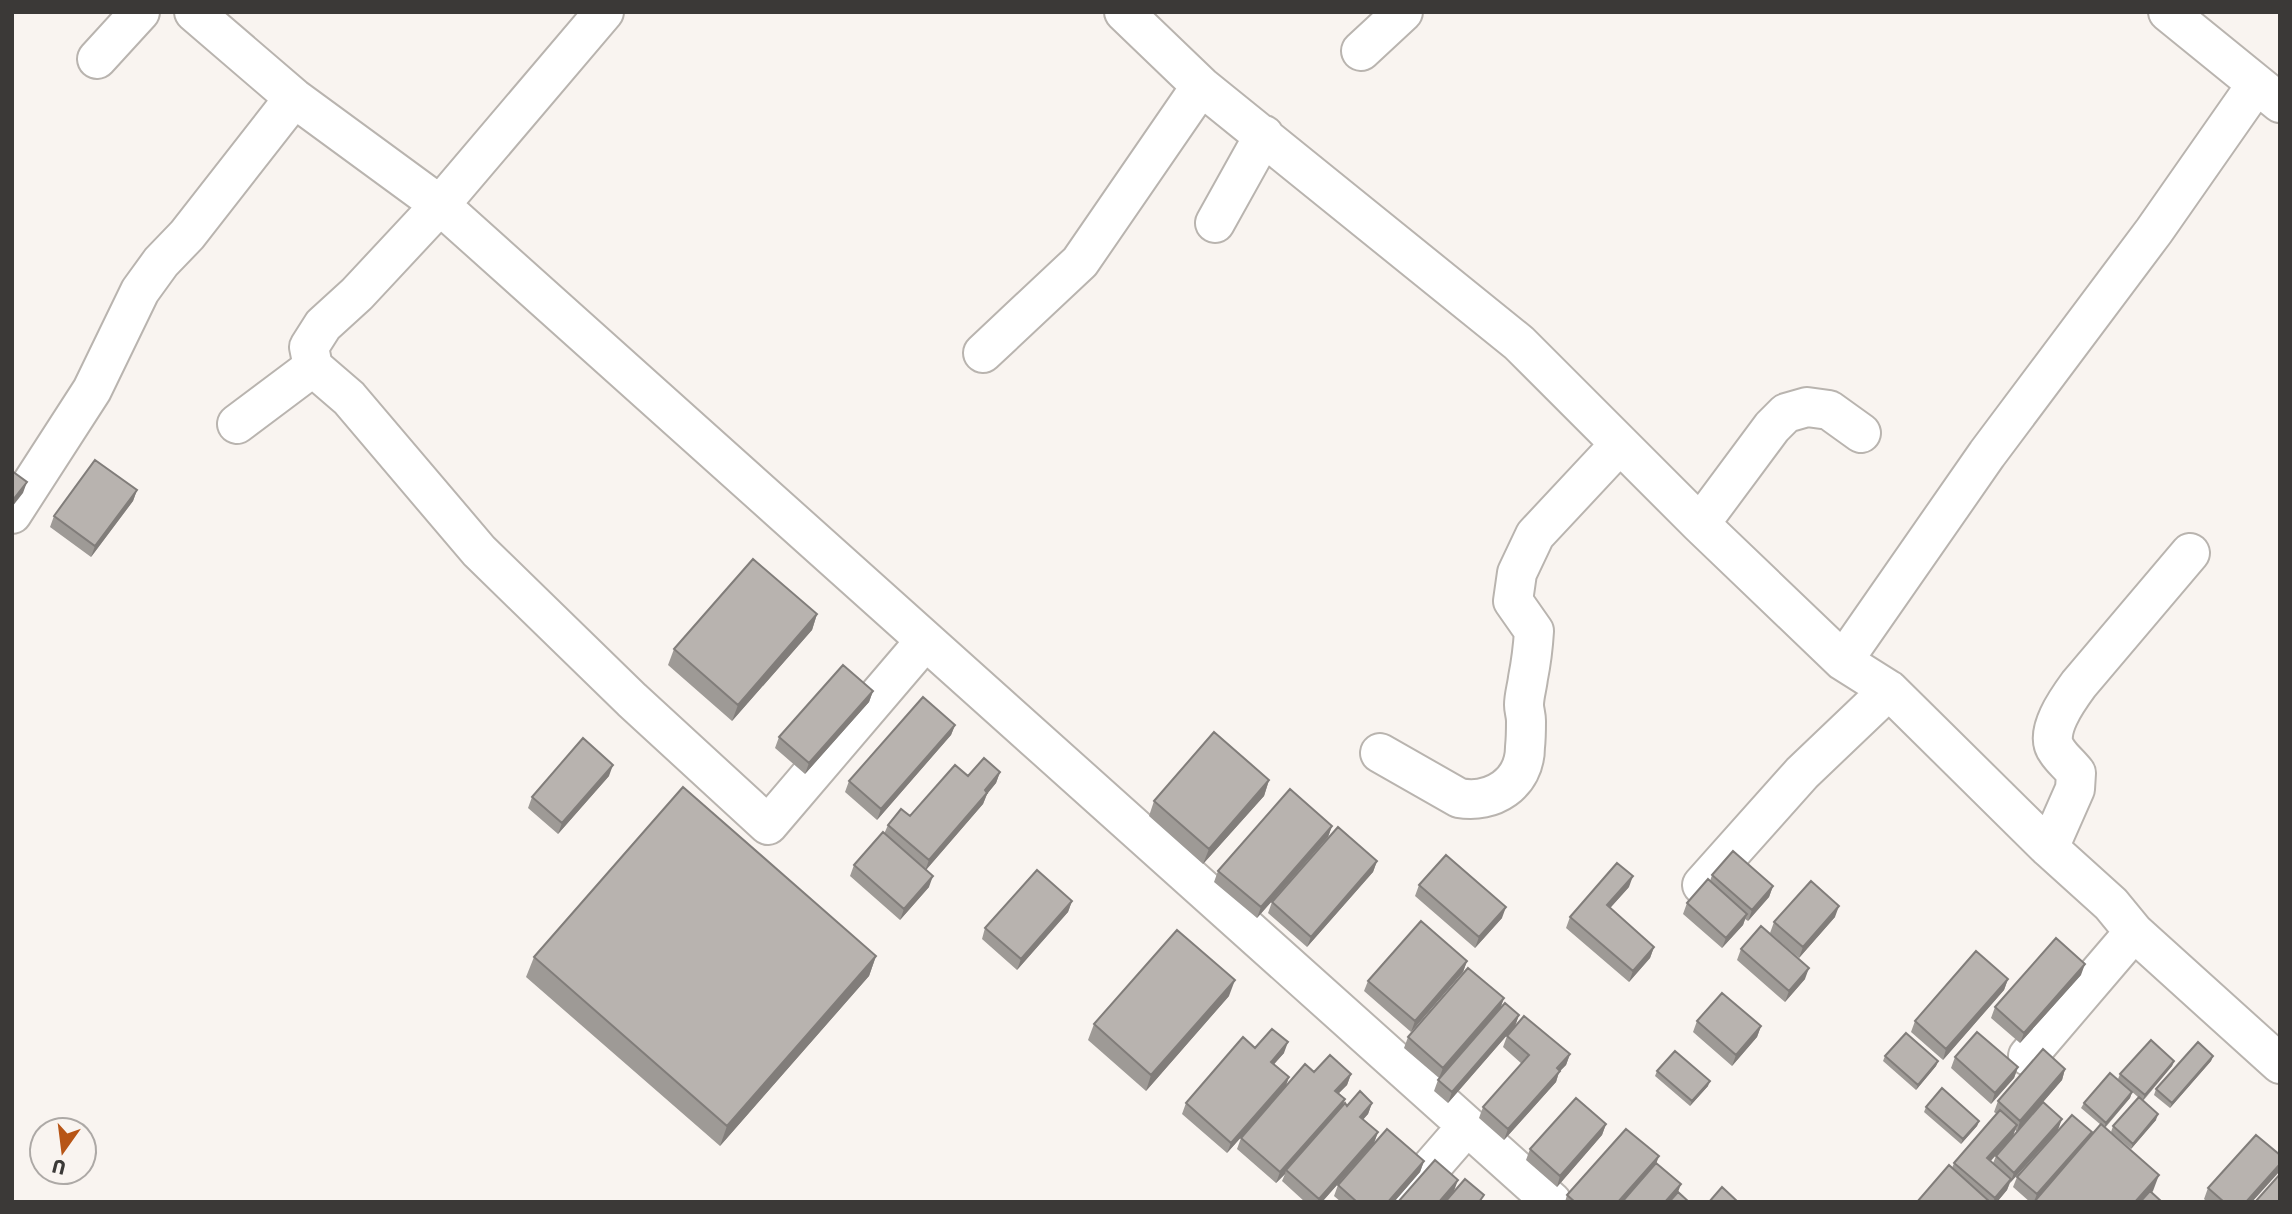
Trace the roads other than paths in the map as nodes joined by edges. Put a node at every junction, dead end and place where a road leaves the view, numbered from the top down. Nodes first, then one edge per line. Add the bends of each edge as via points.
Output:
1 (141, 12) edge
2 (194, 12) edge
3 (604, 12) edge
4 (1124, 12) edge
5 (1403, 12) edge
6 (2168, 12) edge
7 (1361, 51) dead end
8 (97, 59) dead end
9 (1202, 86) junction
10 (2268, 94) edge
11 (294, 98) junction
12 (1264, 135) junction
13 (440, 205) junction
14 (1215, 223) dead end
15 (983, 353) dead end
16 (313, 367) junction
17 (237, 424) dead end
18 (1861, 433) dead end
19 (1620, 444) junction
20 (12, 514) edge
21 (1700, 524) junction
22 (2190, 553) dead end
23 (925, 641) junction
24 (1843, 661) junction
25 (1889, 690) junction
26 (1380, 754) dead end
27 (2049, 848) junction
28 (1702, 885) edge
29 (2134, 932) junction
30 (2028, 1056) dead end
31 (2280, 1064) edge
32 (1467, 1126) junction
33 (1401, 1202) edge
34 (1552, 1202) edge

1 - 8 street
2 - 11 street
3 - 13 street
4 - 9 street
5 - 7 street
6 - 10 street
9 - 12 street
9 - 15 street via 1080,262
10 - 24 street via 2154,231 1987,454
11 - 13 street
11 - 20 street via 141,291 92,390
12 - 14 street
12 - 19 street via 1519,344
13 - 16 street via 323,325 309,347
13 - 23 street
16 - 17 street
16 - 23 street via 349,398 479,551 768,825
18 - 21 street via 1829,410 1807,407 1786,413
19 - 21 street
19 - 26 street via 1535,535 1517,573 1513,601 1534,631 1524,704 1526,748 1514,780 1487,799 1472,800
21 - 24 street
22 - 27 street via 2066,701 2052,739 2055,750 2076,773 2075,789
23 - 32 street
24 - 25 street
25 - 27 street
25 - 28 street via 1802,773
27 - 29 street
29 - 30 street
29 - 31 street
32 - 33 street
32 - 34 street

